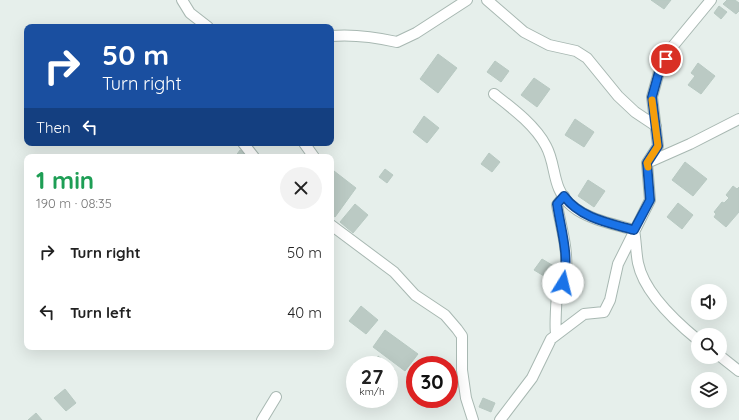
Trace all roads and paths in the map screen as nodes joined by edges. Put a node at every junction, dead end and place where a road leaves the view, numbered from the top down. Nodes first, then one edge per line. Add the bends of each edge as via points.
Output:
1 (182, 0) edge
2 (467, 0) edge
3 (487, 0) edge
4 (711, 0) edge
5 (204, 24) edge
6 (334, 36) edge
7 (494, 94) dead end
8 (739, 119) edge
9 (656, 126) junction
10 (245, 146) edge
11 (252, 154) edge
12 (647, 163) junction
13 (564, 196) junction
14 (334, 227) edge
15 (634, 230) junction
16 (556, 333) junction
17 (691, 334) edge
18 (727, 361) edge
19 (739, 370) edge
20 (276, 397) dead end
21 (262, 420) edge
22 (474, 420) edge
23 (500, 420) edge

1 - 5 street via 190,13
2 - 6 street via 416,33 397,42 373,36
3 - 9 street via 524,32 549,45 576,51 587,58 618,96 635,112
4 - 9 street via 673,46 659,72 652,97
7 - 13 street via 518,113 546,146 556,186
8 - 12 street
9 - 12 street via 658,146
10 - 11 street
12 - 15 street via 650,200
13 - 15 street via 571,206 591,217
13 - 16 street via 557,204 566,260 563,283 557,294
14 - 22 street via 394,272 415,296 445,315 457,329 462,336 462,370 466,398
15 - 16 street via 618,264 610,300 604,312 584,314
15 - 17 street via 638,263 653,293
16 - 23 street via 532,378
18 - 19 street
20 - 21 street

